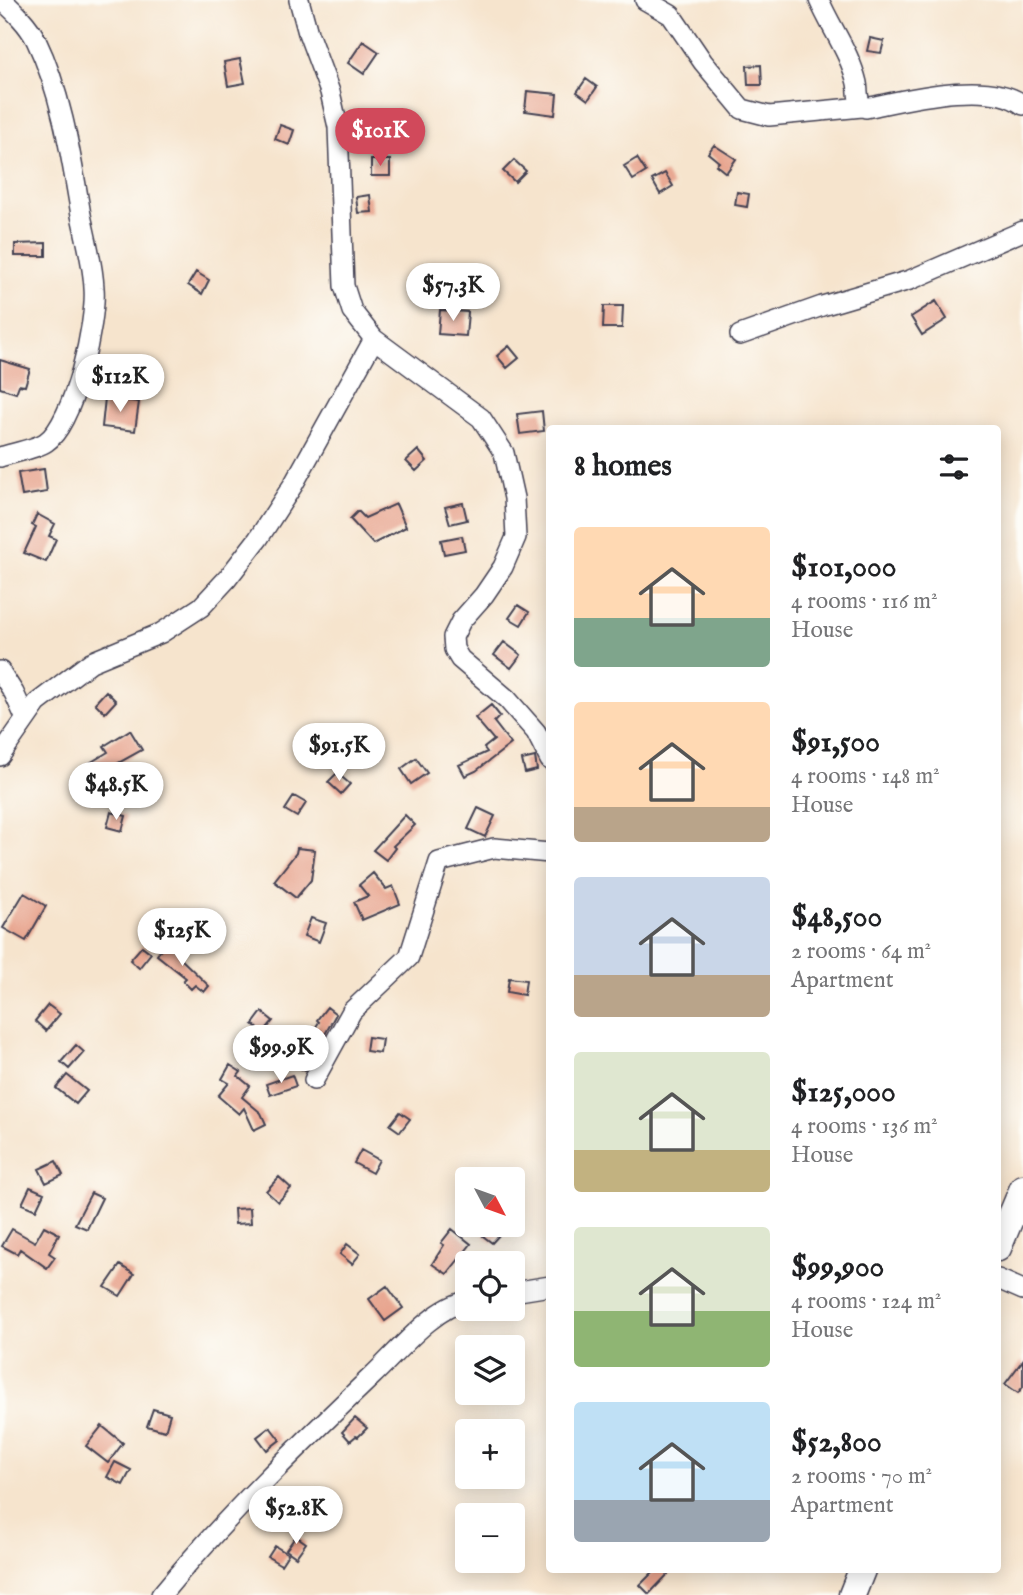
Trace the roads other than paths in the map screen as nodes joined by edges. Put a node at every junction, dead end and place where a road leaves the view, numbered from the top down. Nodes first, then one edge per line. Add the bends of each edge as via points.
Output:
1 (2, 0) edge
2 (299, 0) edge
3 (645, 0) edge
4 (819, 0) edge
5 (1023, 105) edge
6 (862, 107) junction
7 (1023, 231) edge
8 (740, 335) dead end
9 (374, 339) junction
10 (0, 457) edge
11 (0, 671) edge
12 (25, 717) junction
13 (546, 752) edge
14 (0, 756) edge
15 (546, 853) edge
16 (314, 1080) dead end
17 (1023, 1188) edge
18 (1001, 1241) edge
19 (1001, 1280) edge
20 (546, 1287) edge
21 (525, 1290) edge
22 (1023, 1290) edge
23 (455, 1306) edge
24 (861, 1573) edge
25 (161, 1595) edge
26 (852, 1595) edge

1 - 10 street via 35,37 48,69 69,147 94,288 94,317 64,419 46,442
2 - 9 street via 338,127 344,286 352,311
3 - 6 street via 671,15 742,109 769,116
4 - 6 street via 844,48
5 - 6 street via 1000,95 947,92
7 - 8 street via 910,280
9 - 12 street via 293,485 227,579 201,607 162,633 91,662
9 - 13 street via 481,418 504,453 514,498 516,537 503,567 461,621 453,637 454,649 507,699 536,732
11 - 12 street
12 - 14 street
15 - 16 street via 494,848 439,862 410,957 352,1011
17 - 18 main road
19 - 22 street
20 - 21 street
23 - 25 street via 438,1314 302,1442
24 - 26 main road

